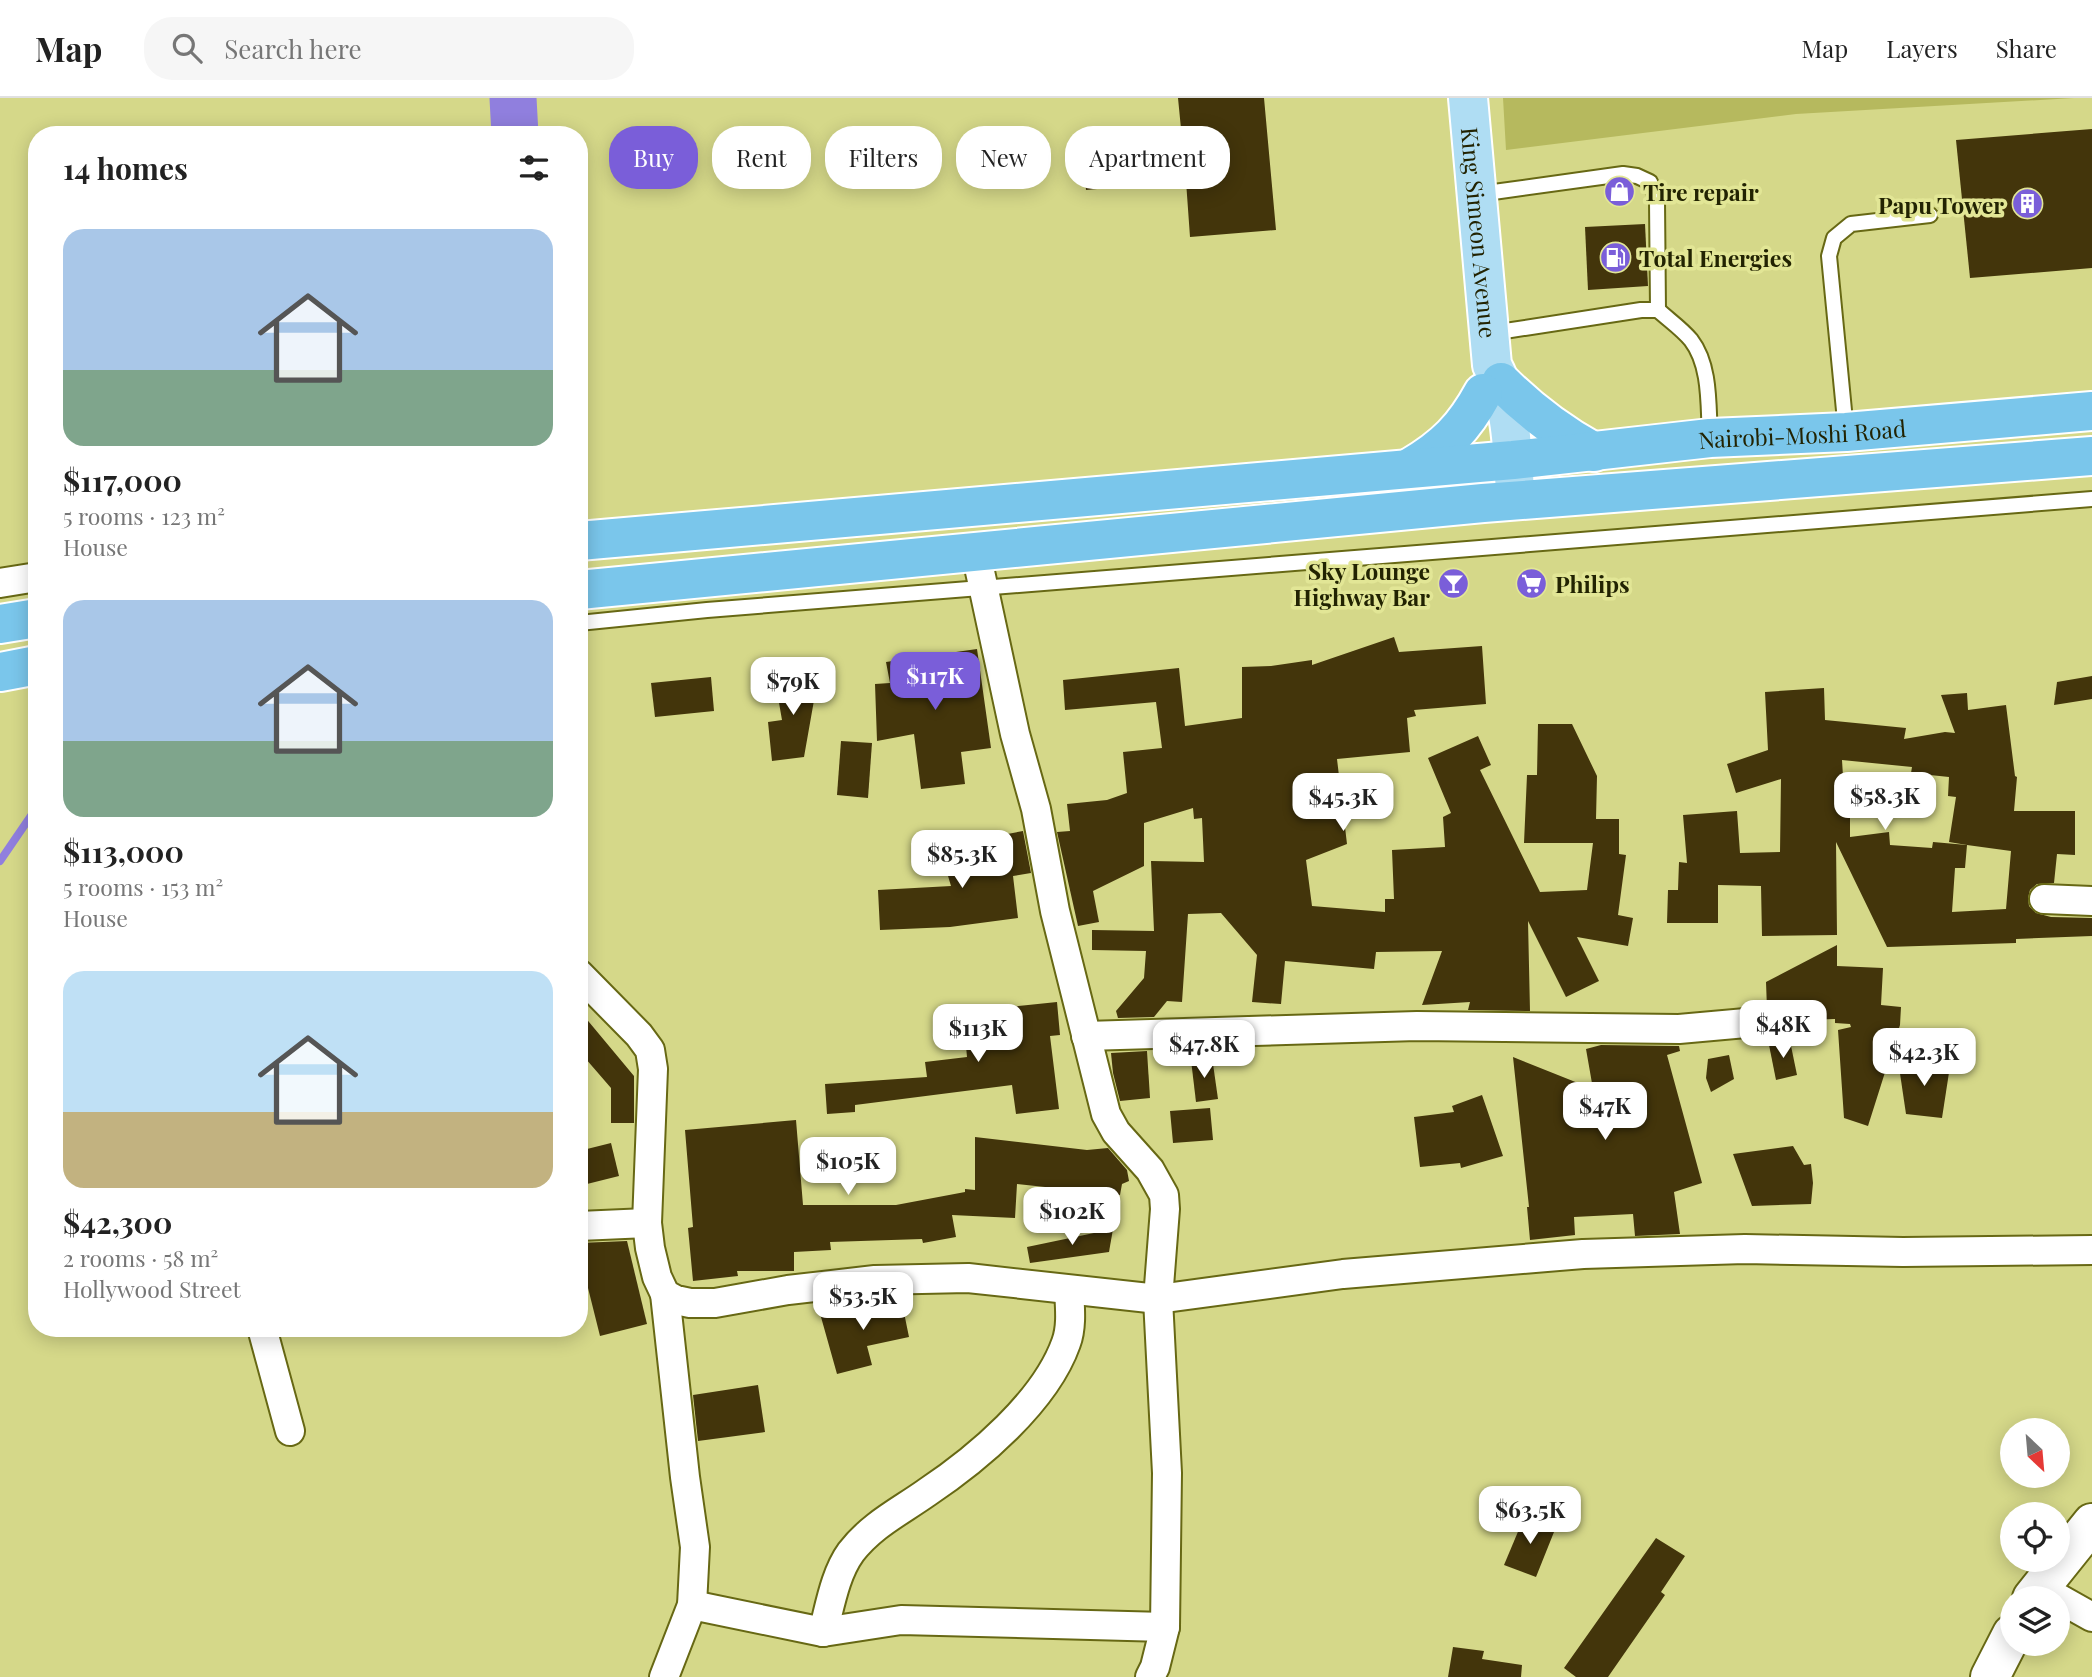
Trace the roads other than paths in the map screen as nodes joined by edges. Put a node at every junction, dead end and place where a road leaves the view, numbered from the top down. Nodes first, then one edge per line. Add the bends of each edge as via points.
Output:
1 (1468, 98) edge
2 (1477, 194) junction
3 (1930, 215) dead end
4 (1658, 310) junction
5 (1491, 369) junction
6 (2092, 411) edge
7 (1846, 432) junction
8 (1710, 438) junction
9 (1594, 452) junction
10 (2092, 456) edge
11 (1497, 461) junction
12 (1409, 468) junction
13 (1349, 473) junction
14 (2092, 499) edge
15 (1499, 501) junction
16 (1348, 517) junction
17 (588, 540) edge
18 (980, 571) junction
19 (28, 578) edge
20 (0, 583) edge
21 (588, 590) edge
22 (28, 619) edge
23 (588, 622) edge
24 (0, 624) edge
25 (28, 667) edge
26 (0, 672) edge
27 (28, 681) edge
28 (0, 690) edge
29 (2044, 899) dead end
30 (2092, 901) edge
31 (588, 983) edge
32 (1757, 1022) dead end
33 (1086, 1036) junction
34 (647, 1223) junction
35 (588, 1226) edge
36 (2092, 1250) edge
37 (1069, 1290) junction
38 (665, 1293) junction
39 (1158, 1299) junction
40 (264, 1337) edge
41 (290, 1431) dead end
42 (2092, 1522) edge
43 (2052, 1586) edge
44 (692, 1605) junction
45 (2070, 1607) edge
46 (2092, 1617) edge
47 (1165, 1627) junction
48 (823, 1632) junction
49 (2001, 1656) edge
50 (664, 1677) edge
51 (1150, 1677) edge
52 (1990, 1677) edge

1 - 2 main road, King Simeon Avenue
2 - 4 lane via 1623,174 1650,182 1657,201
2 - 5 main road, King Simeon Avenue
3 - 7 lane via 1851,224 1834,238 1829,256
4 - 5 lane via 1641,310
4 - 8 lane via 1691,341 1701,360
5 - 9 highway via 1523,404
5 - 11 main road, King Simeon Avenue
5 - 12 highway via 1470,417 1452,438
6 - 7 highway, Nairobi-Moshi Road
7 - 8 highway, Nairobi-Moshi Road
8 - 9 highway, Nairobi-Moshi Road
9 - 11 highway, Nairobi-Moshi Road
10 - 15 highway, Nairobi-Moshi Road
11 - 12 highway, Nairobi-Moshi Road
11 - 15 main road, King Simeon Avenue
12 - 13 highway, Nairobi-Moshi Road
13 - 16 highway
13 - 17 highway, Nairobi-Moshi Road
14 - 18 lane
15 - 16 highway, Nairobi-Moshi Road
16 - 18 highway, Nairobi-Moshi Road
18 - 21 highway, Nairobi-Moshi Road
18 - 23 lane
18 - 33 street
19 - 20 street
22 - 24 highway
25 - 26 highway
27 - 28 street
29 - 30 street
31 - 34 street via 650,1050
32 - 33 street via 1679,1029 1417,1026
33 - 39 street via 1106,1114 1164,1195
34 - 35 street
34 - 38 street via 657,1276
36 - 39 street via 1745,1249 1583,1254 1343,1274
37 - 38 street via 968,1278 875,1280 715,1303 690,1303
37 - 39 street
37 - 48 street via 1066,1342 1055,1367 1005,1431 946,1479 881,1522 857,1546 836,1582
38 - 44 street via 695,1547
39 - 47 street via 1167,1473
40 - 41 street
42 - 43 street
44 - 48 street
44 - 50 street
45 - 46 street
47 - 48 street via 901,1620
47 - 51 street
49 - 52 street

